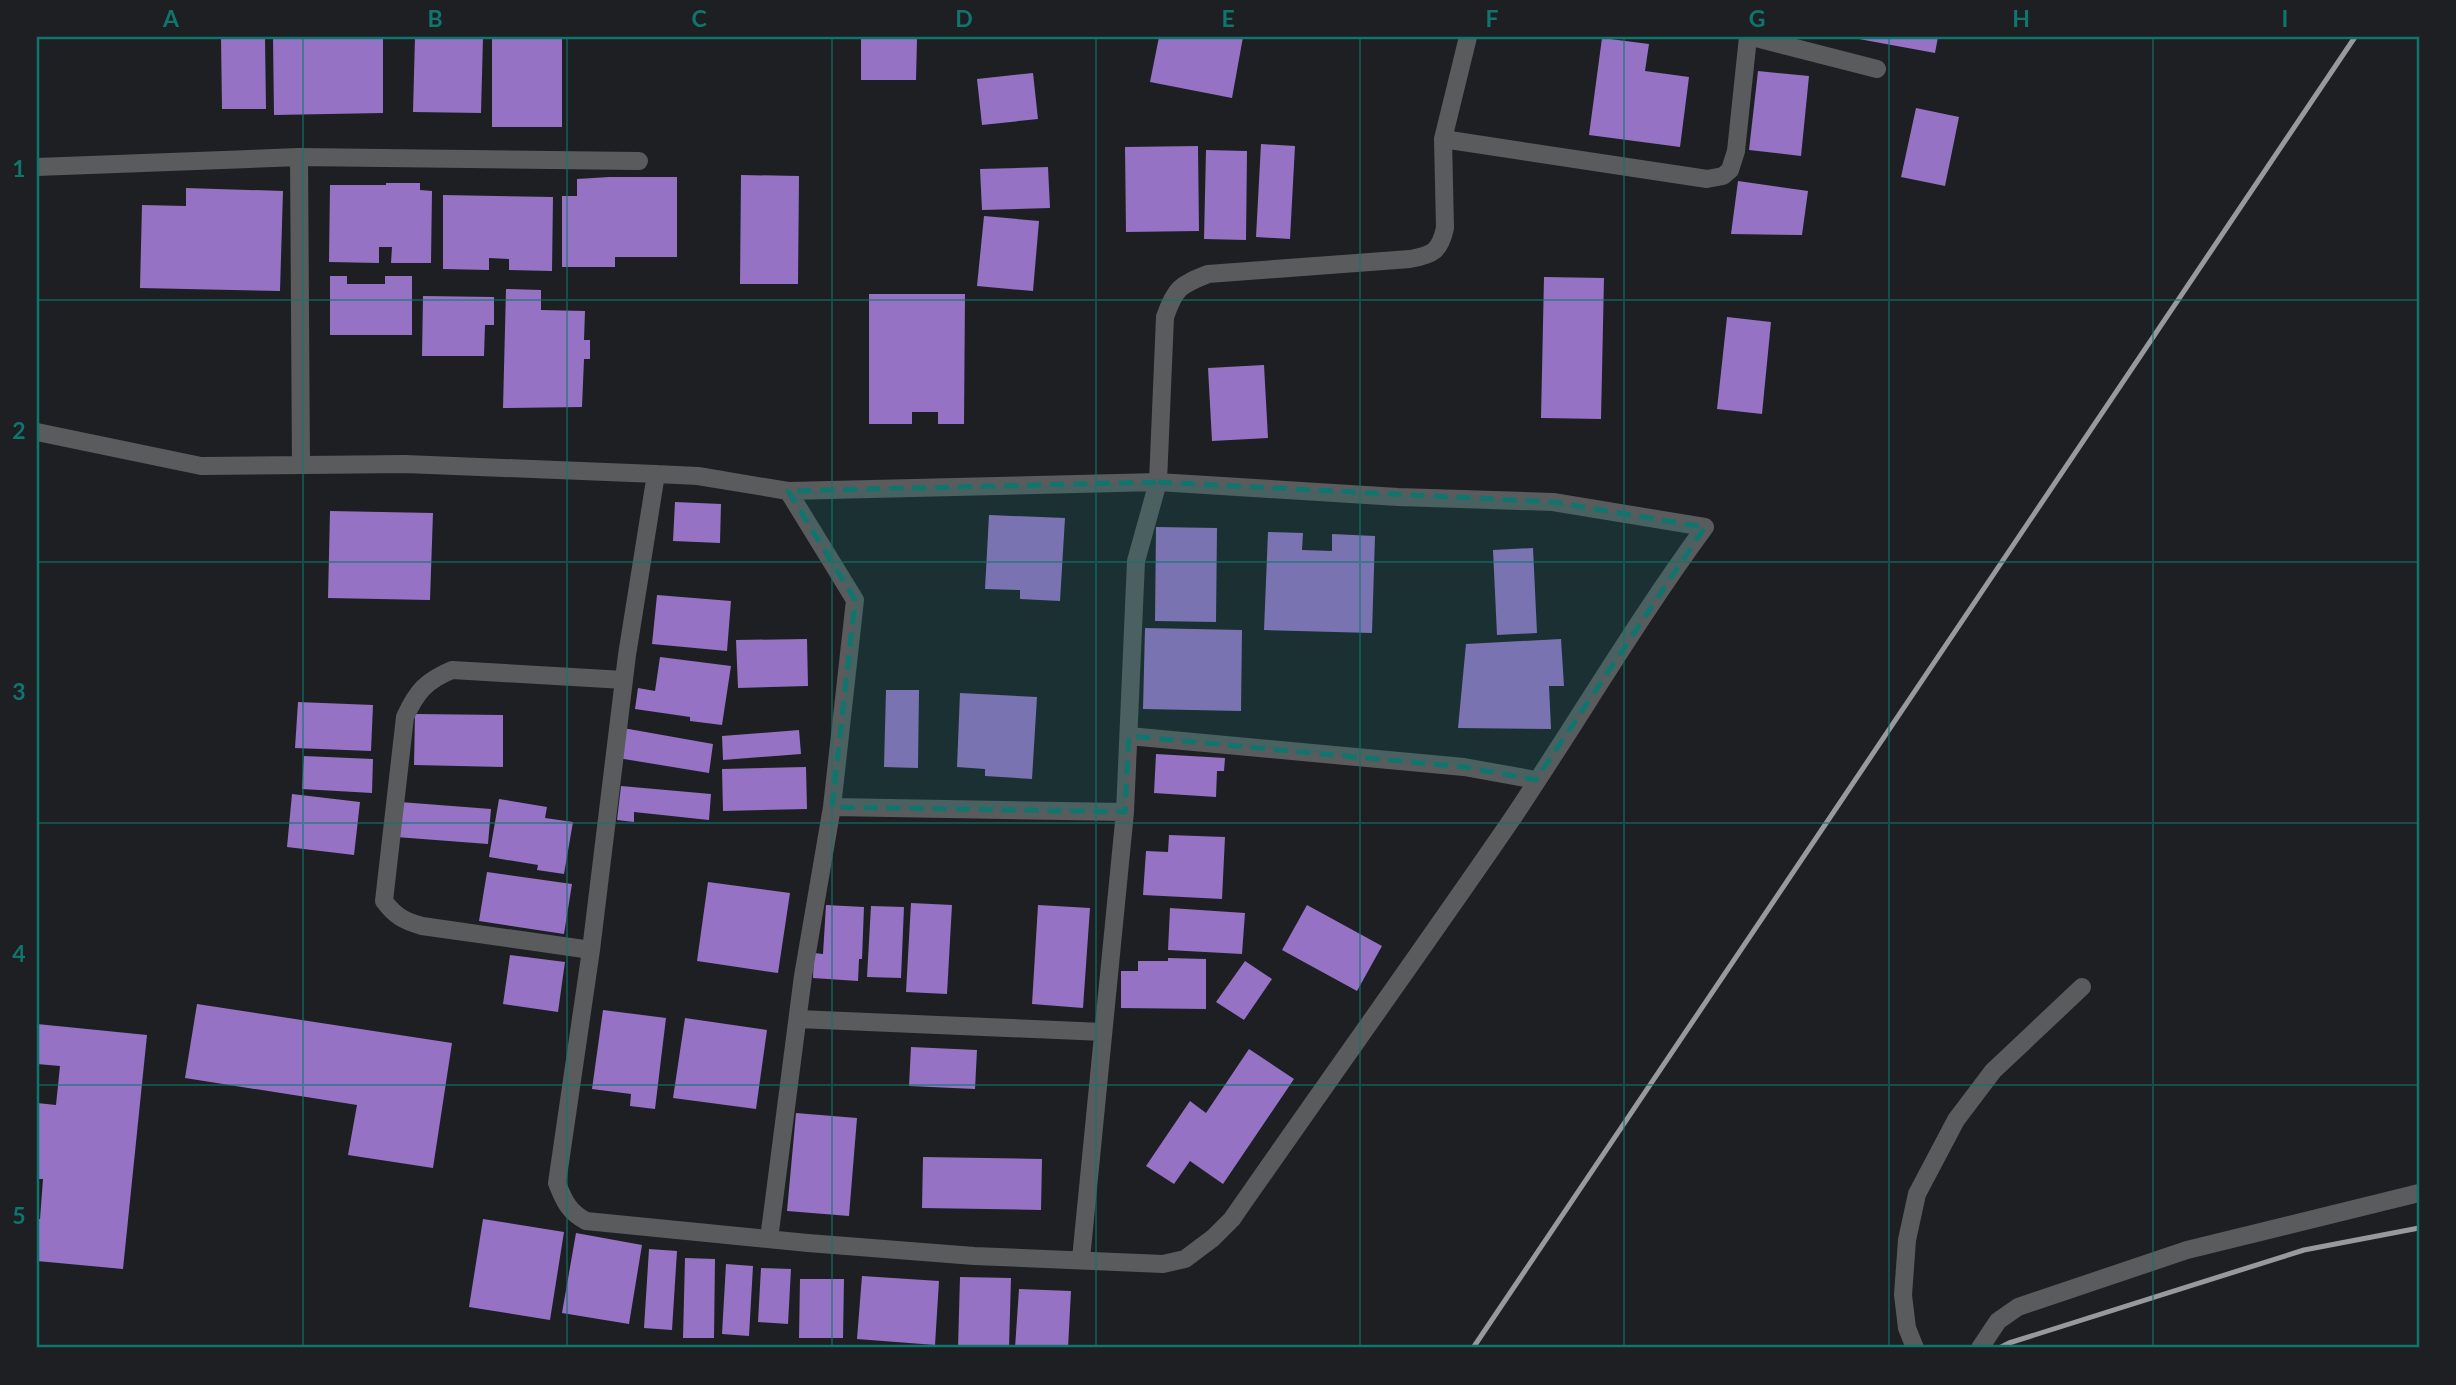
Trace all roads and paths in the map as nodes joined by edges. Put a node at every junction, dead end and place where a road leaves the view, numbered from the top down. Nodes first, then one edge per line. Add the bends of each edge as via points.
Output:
1 (1468, 37) edge
2 (1750, 37) edge
3 (1877, 69) dead end
4 (1443, 139) junction
5 (299, 157) junction
6 (639, 161) dead end
7 (37, 167) edge
8 (37, 432) edge
9 (301, 465) junction
10 (656, 474) junction
11 (1158, 482) junction
12 (788, 491) junction
13 (624, 680) junction
14 (1129, 736) junction
15 (1536, 780) junction
16 (832, 807) junction
17 (1125, 812) junction
18 (591, 950) junction
19 (2082, 986) dead end
20 (798, 1019) junction
21 (1103, 1032) junction
22 (2419, 1193) edge
23 (769, 1239) junction
24 (1082, 1259) junction
25 (1915, 1348) edge
26 (1980, 1348) edge

1 - 4 street
2 - 3 street
2 - 4 street via 1736,151 1723,176 1707,179
4 - 11 street via 1445,228 1442,243 1433,253 1410,259 1208,274 1182,284 1165,317
5 - 6 street
5 - 7 street
5 - 9 street
8 - 9 street via 201,466
9 - 10 street via 405,464
10 - 12 street
10 - 13 street
11 - 12 street
11 - 14 street via 1136,561
11 - 15 street via 1553,502 1705,527
12 - 16 street via 855,600
13 - 18 street
13 - 18 street via 452,670 432,678 415,695 405,717 384,901 393,913 422,926
14 - 15 street via 1464,767
14 - 17 street
15 - 24 street via 1232,1219 1185,1259 1163,1264
16 - 17 street
16 - 20 street
17 - 21 street
18 - 23 street via 557,1183 565,1203 586,1222
19 - 25 street via 1993,1071 1956,1121 1917,1194 1902,1295
20 - 21 street
20 - 23 street
21 - 24 street
22 - 26 street via 2187,1250 2018,1307 1998,1321
23 - 24 street via 974,1256

